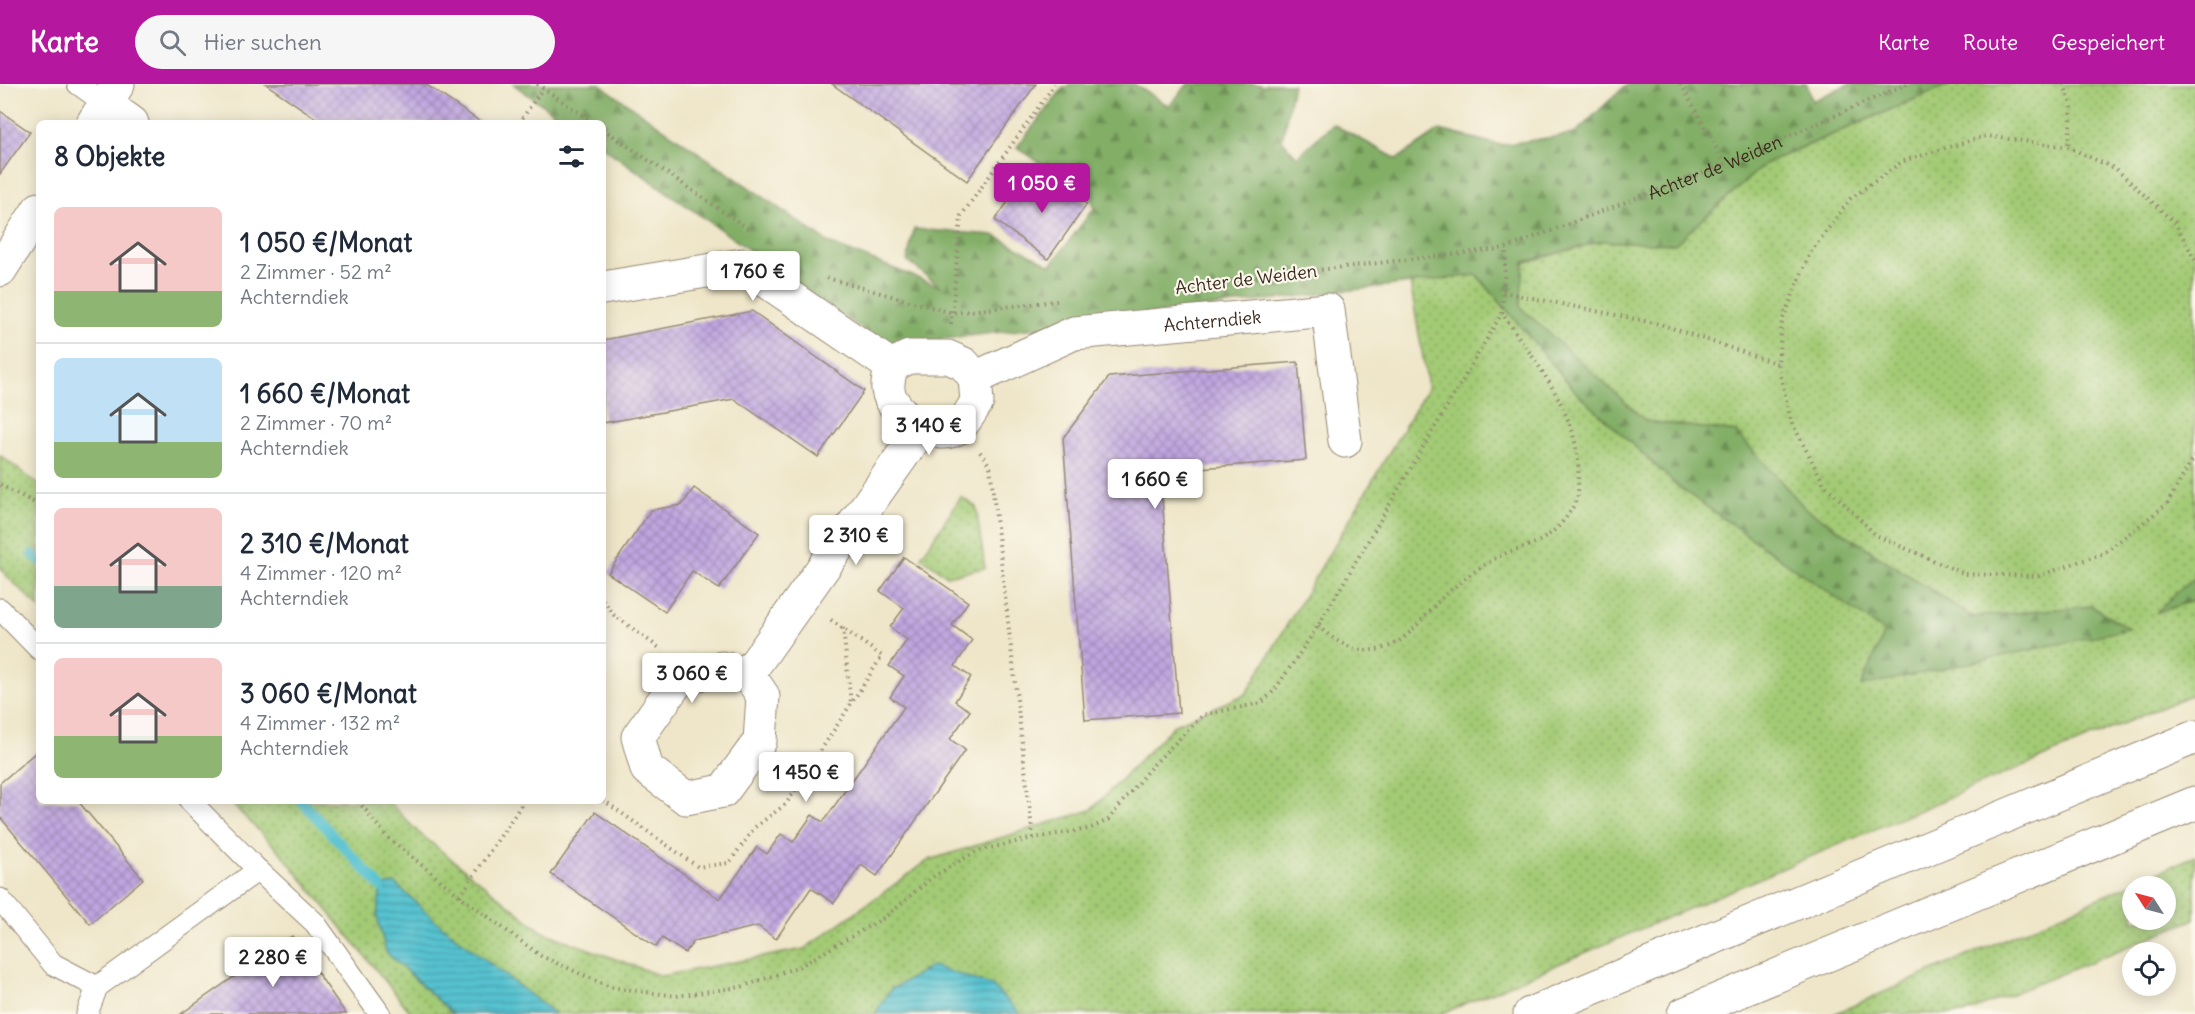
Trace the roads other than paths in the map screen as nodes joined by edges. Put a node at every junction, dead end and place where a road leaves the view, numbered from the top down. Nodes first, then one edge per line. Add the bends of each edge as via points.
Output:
1 (78, 84) edge
2 (106, 104) edge
3 (128, 120) edge
4 (36, 214) edge
5 (0, 270) edge
6 (606, 287) edge
7 (891, 366) junction
8 (975, 378) junction
9 (922, 428) junction
10 (1345, 441) dead end
11 (0, 609) edge
12 (36, 646) edge
13 (748, 674) junction
14 (2195, 737) edge
15 (2195, 803) edge
16 (193, 804) edge
17 (258, 870) junction
18 (0, 899) edge
19 (97, 987) junction
20 (87, 1014) edge
21 (380, 1014) edge
22 (1530, 1014) edge
23 (1684, 1014) edge

1 - 2 lane
2 - 3 main road
4 - 5 main road
6 - 7 main road via 743,264
7 - 8 main road via 909,357 948,357 964,364
7 - 9 main road via 887,389 896,408
8 - 9 main road via 977,402 960,426 945,433
8 - 10 main road, Achterndiek via 1074,333 1328,310
9 - 13 main road
11 - 12 lane
13 - 13 main road via 763,696 760,741 723,791 686,798 647,769 638,737 679,679 722,668
14 - 22 main road
15 - 23 main road
16 - 17 lane
17 - 19 lane
17 - 21 lane via 315,923
18 - 19 lane via 54,964
19 - 20 lane

